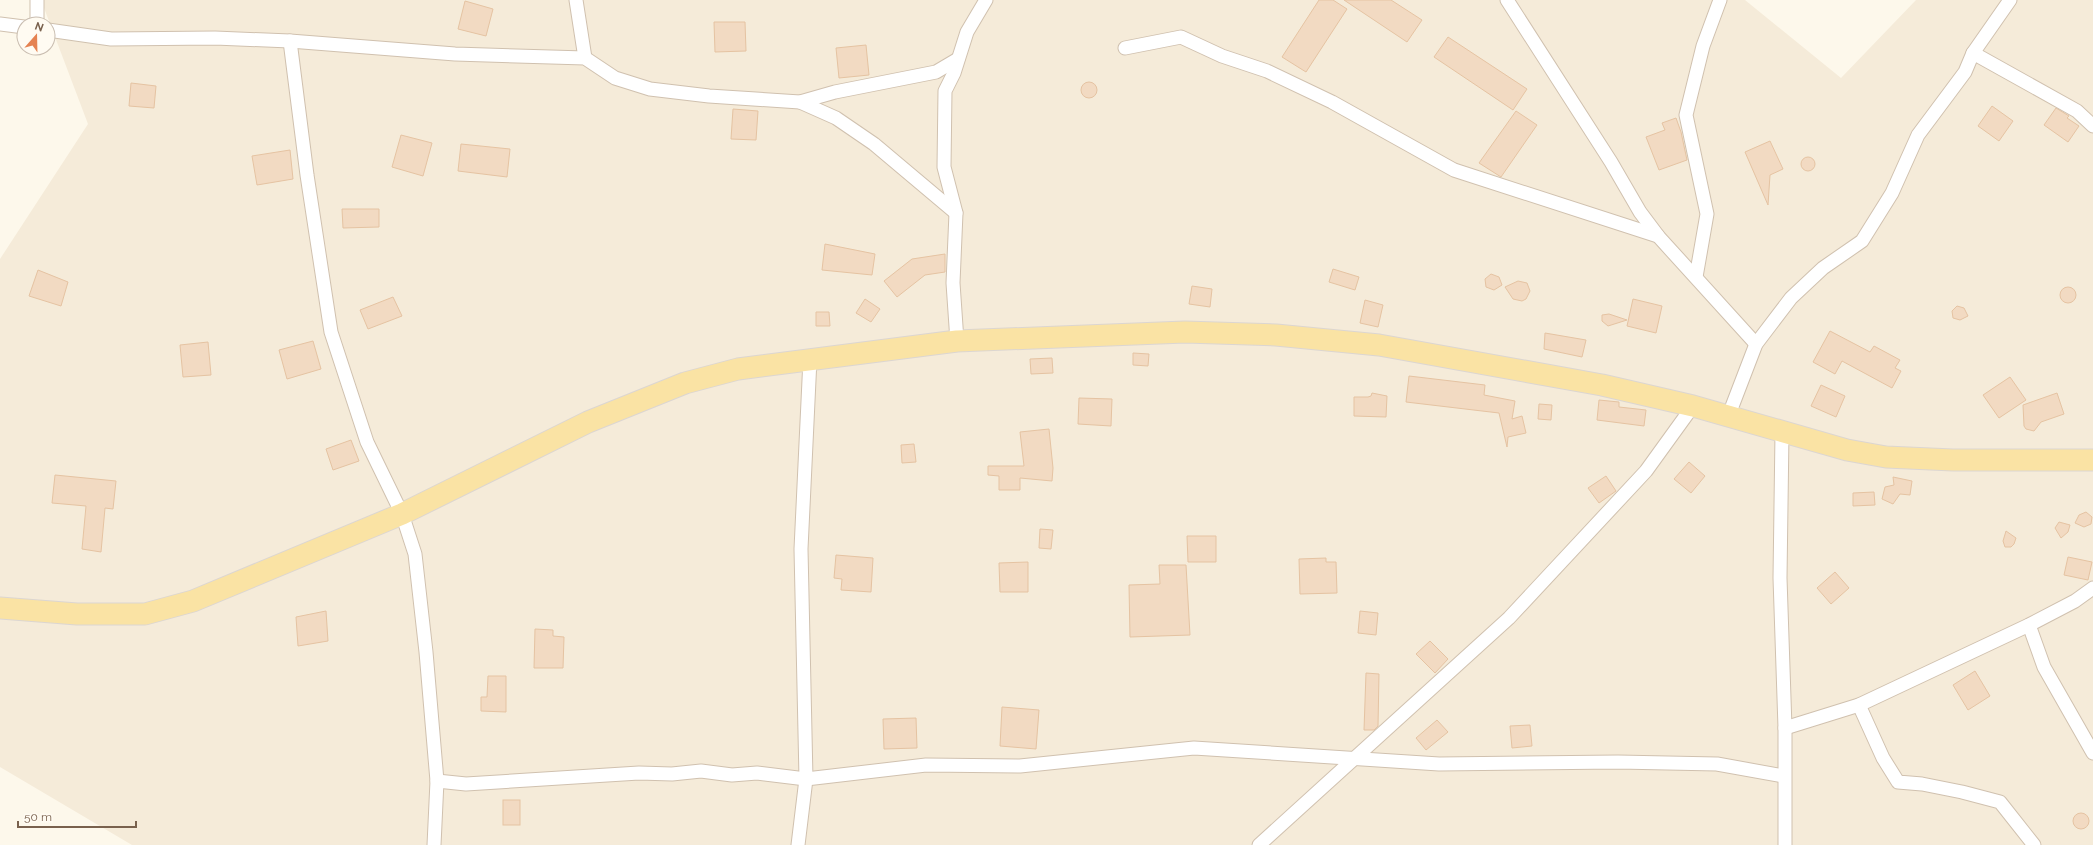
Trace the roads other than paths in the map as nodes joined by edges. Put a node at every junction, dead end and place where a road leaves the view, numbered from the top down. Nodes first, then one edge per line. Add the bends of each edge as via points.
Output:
1 (37, 0) edge
2 (576, 0) edge
3 (986, 0) edge
4 (1507, 0) edge
5 (1720, 0) edge
6 (2010, 0) edge
7 (37, 16) edge
8 (0, 24) edge
9 (16, 26) edge
10 (56, 31) edge
11 (290, 41) junction
12 (1126, 48) dead end
13 (1973, 53) junction
14 (585, 58) junction
15 (958, 59) junction
16 (800, 102) junction
17 (2093, 126) edge
18 (956, 213) junction
19 (1658, 236) junction
20 (1696, 277) junction
21 (957, 342) junction
22 (1756, 344) junction
23 (810, 359) junction
24 (1693, 406) junction
25 (1728, 417) junction
26 (1782, 433) junction
27 (2093, 460) edge
28 (402, 514) junction
29 (2093, 588) edge
30 (0, 608) edge
31 (2029, 625) junction
32 (1859, 705) junction
33 (1785, 728) junction
34 (2093, 753) edge
35 (1355, 759) junction
36 (1784, 776) junction
37 (806, 779) junction
38 (437, 781) junction
39 (434, 845) edge
40 (798, 845) edge
41 (1260, 845) edge
42 (1785, 845) edge
43 (2034, 845) edge

1 - 7 street
2 - 14 street
3 - 15 street via 967,32
4 - 19 street via 1611,162 1640,212
5 - 20 street via 1703,46 1686,115 1707,214
6 - 13 street
8 - 9 street
10 - 11 street via 111,39 215,38
11 - 14 street via 455,54
11 - 28 street via 331,332 367,442
12 - 19 street via 1181,37 1222,56 1267,71 1332,102 1454,170
13 - 17 street via 2077,111
13 - 22 street via 1965,72 1918,135 1892,193 1862,241 1823,268 1792,298
14 - 16 street via 615,78 650,89
15 - 16 street via 936,72 835,92
15 - 18 street via 945,91 944,167
16 - 18 street via 836,118 874,144
18 - 21 street via 953,283
19 - 20 street
20 - 22 street
21 - 23 main road
21 - 24 main road via 1185,332 1276,335 1379,345 1602,385
22 - 25 street
23 - 28 main road via 738,368 684,383 588,422
23 - 37 street via 801,549
24 - 25 main road
24 - 35 street via 1646,471 1509,618
25 - 26 main road
26 - 27 main road via 1886,457 1953,460
26 - 33 street via 1780,578
28 - 30 main road via 193,601 145,614 77,614
28 - 38 street via 415,554
29 - 31 street
31 - 32 street
31 - 34 street via 2044,667
32 - 33 street
32 - 43 street via 1883,758 1898,782 1922,784 2000,802
33 - 36 street
35 - 36 street via 1439,764 1717,764
35 - 37 street via 1194,748 1020,766 926,766
35 - 41 street
36 - 42 street
37 - 38 street via 757,773 732,775 701,771 466,784
37 - 40 street
38 - 39 street

